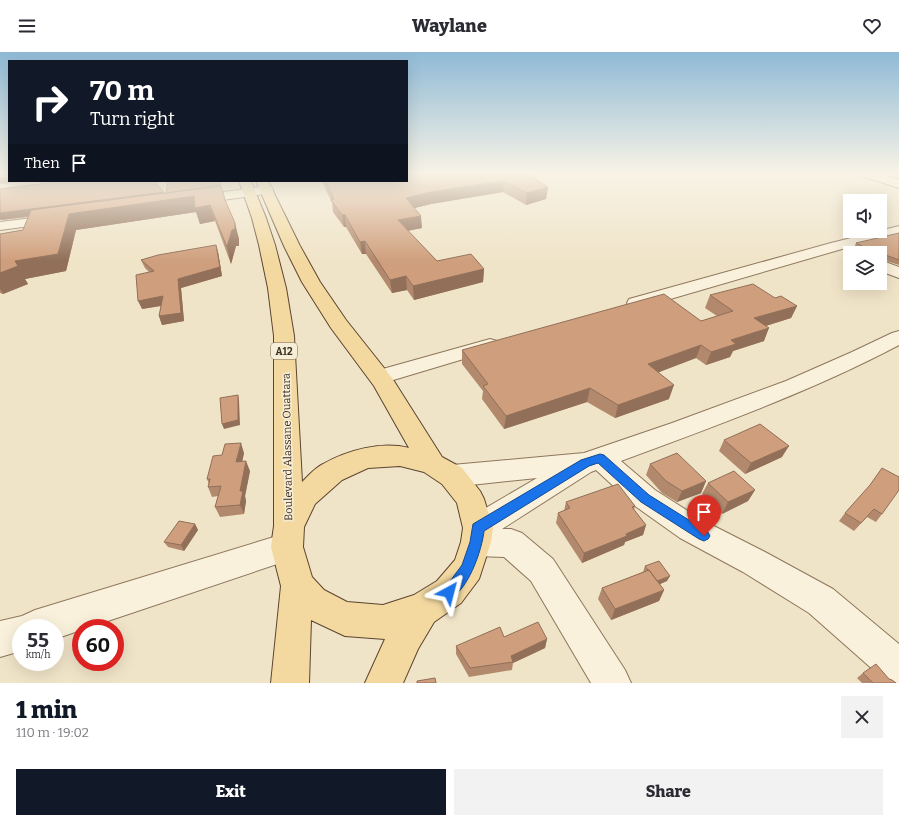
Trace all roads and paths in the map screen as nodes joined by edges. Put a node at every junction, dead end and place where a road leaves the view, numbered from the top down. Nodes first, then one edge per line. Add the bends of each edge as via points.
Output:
1 (259, 202) edge
2 (266, 202) edge
3 (70, 217) edge
4 (0, 226) edge
5 (899, 231) edge
6 (855, 246) edge
7 (843, 250) edge
8 (887, 267) edge
9 (899, 273) edge
10 (616, 309) edge
11 (899, 337) edge
12 (509, 340) edge
13 (380, 377) junction
14 (592, 461) junction
15 (442, 470) junction
16 (477, 535) junction
17 (288, 537) junction
18 (298, 586) junction
19 (422, 610) junction
20 (60, 619) edge
21 (12, 636) edge
22 (0, 639) edge
23 (899, 672) edge
24 (290, 683) edge
25 (384, 683) edge
26 (612, 683) edge

1 - 17 main road, Boulevard Alassane Ouattara / A12 via 284,336
2 - 13 main road via 338,324
3 - 4 street
5 - 6 street
7 - 10 street
8 - 9 street
11 - 14 street via 794,386
12 - 13 street
13 - 15 main road
14 - 15 street
14 - 16 street
14 - 23 street via 691,529 820,601 891,661
15 - 16 main road via 470,499
15 - 17 main road via 393,456 365,458 332,472 305,496
16 - 19 main road via 468,568 449,592
16 - 26 street via 511,543 542,570
17 - 18 main road, Boulevard Alassane Ouattara
17 - 20 street
18 - 19 main road via 312,602 345,618 383,622
18 - 24 main road
19 - 25 main road via 405,636
21 - 22 street

